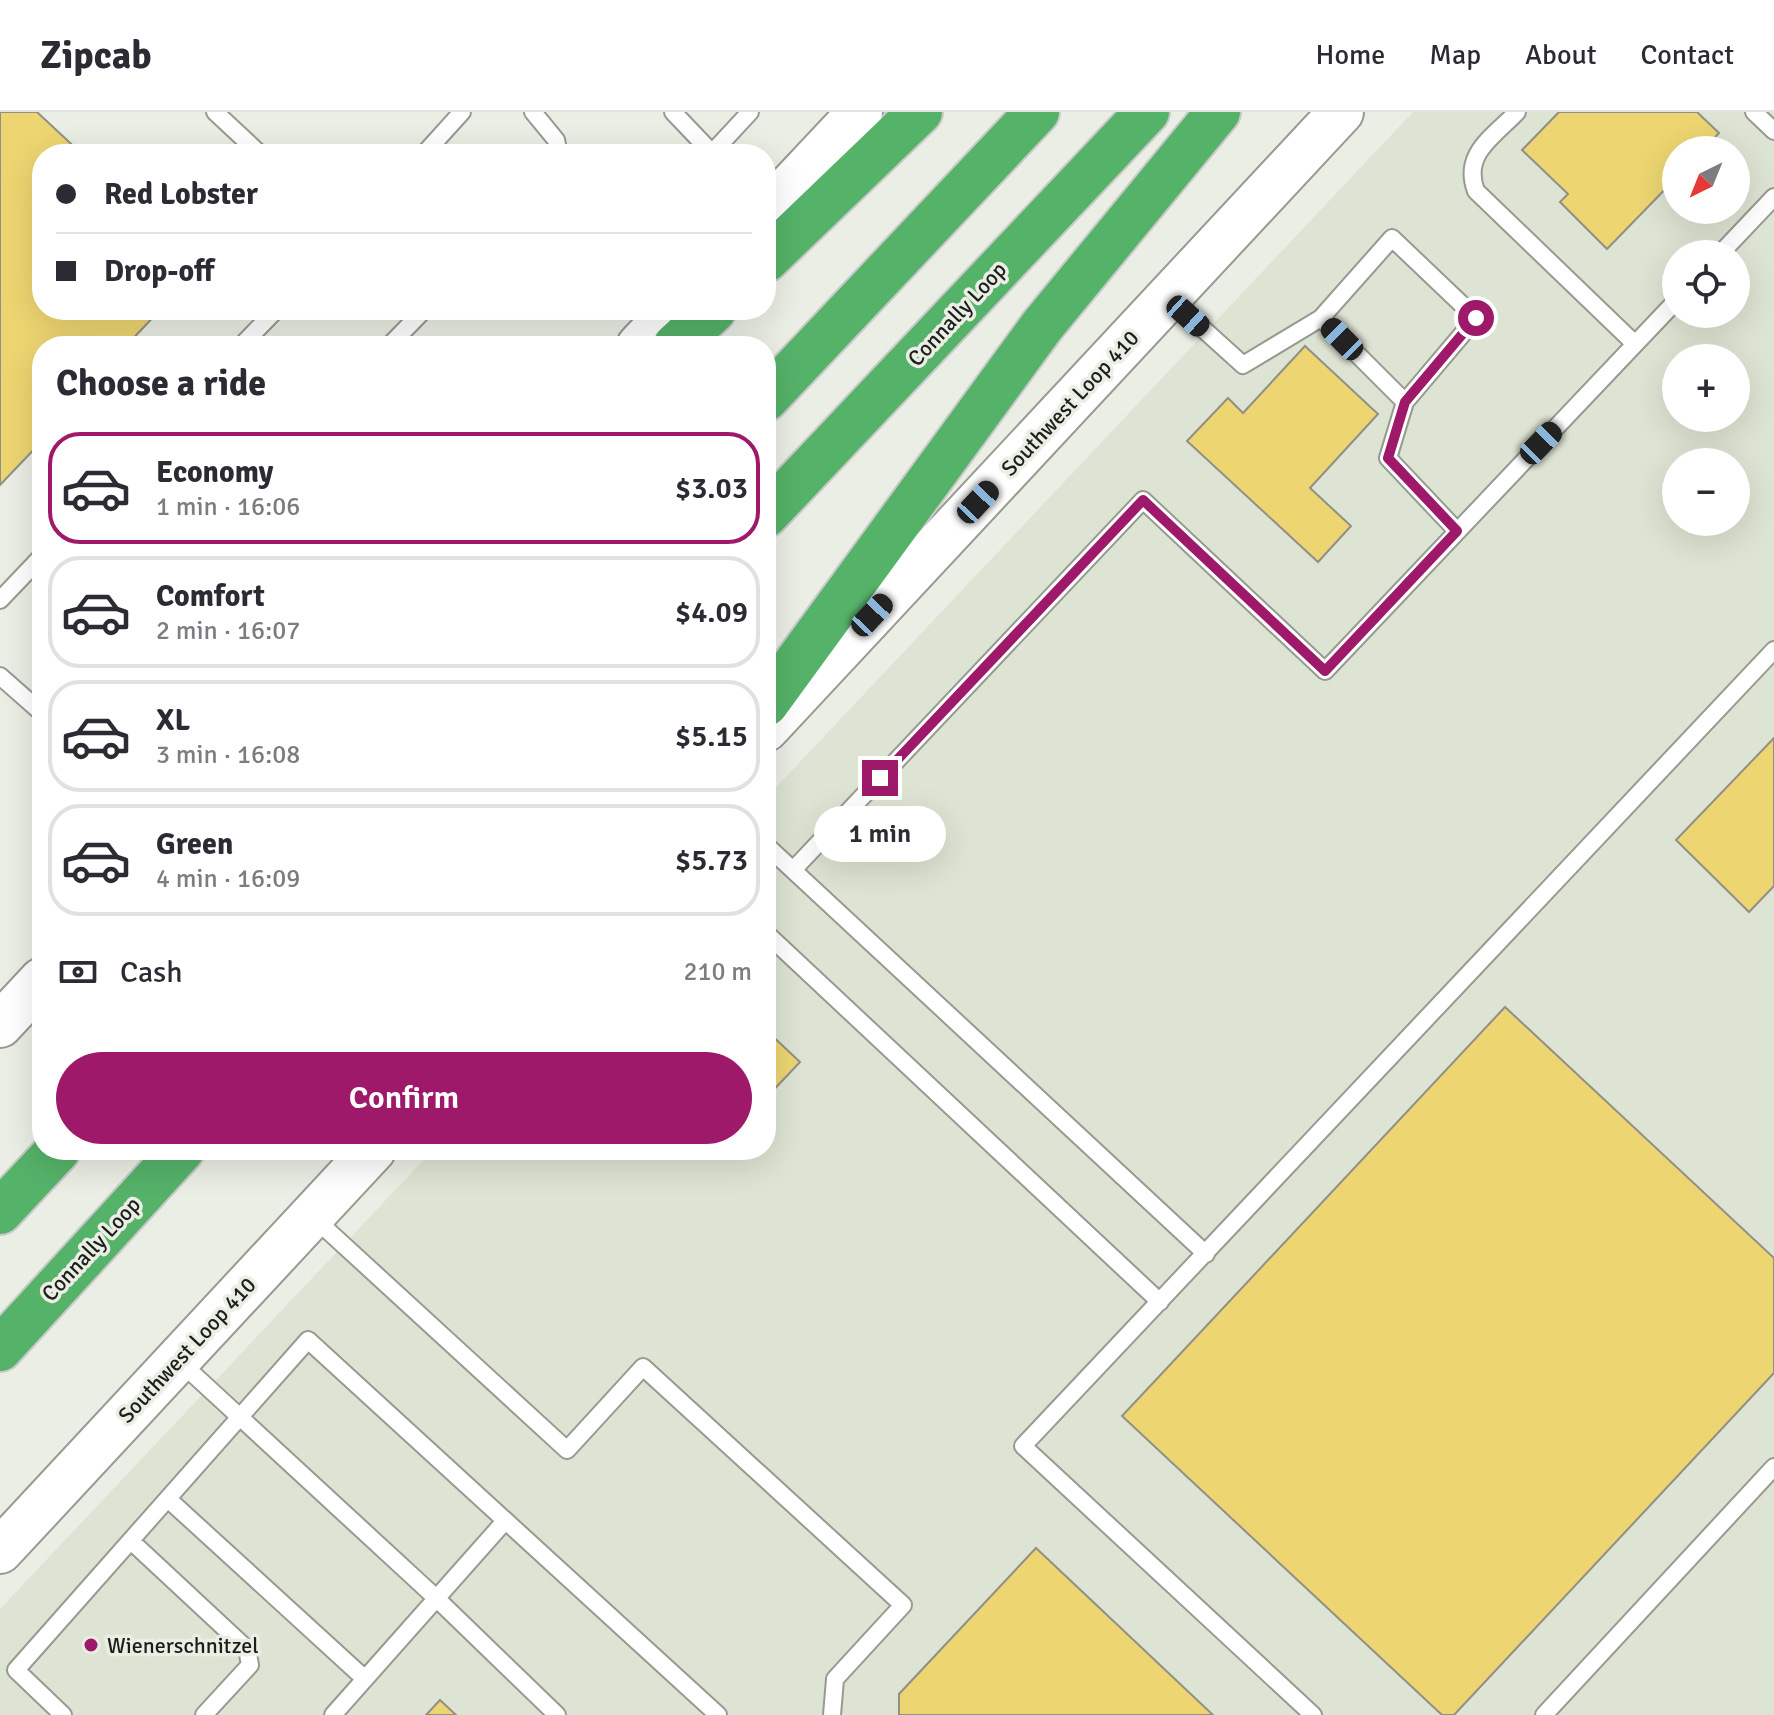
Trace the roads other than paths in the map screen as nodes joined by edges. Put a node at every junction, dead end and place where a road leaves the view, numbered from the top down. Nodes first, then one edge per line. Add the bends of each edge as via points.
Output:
1 (215, 112) edge
2 (462, 112) edge
3 (533, 112) edge
4 (673, 112) edge
5 (750, 112) edge
6 (860, 112) edge
7 (920, 112) edge
8 (1037, 112) edge
9 (1147, 112) edge
10 (1218, 112) edge
11 (1341, 112) edge
12 (1517, 112) edge
13 (1754, 112) edge
14 (1774, 131) edge
15 (249, 144) edge
16 (433, 144) edge
17 (557, 144) edge
18 (704, 144) edge
19 (721, 144) edge
20 (1774, 197) edge
21 (776, 200) edge
22 (1733, 240) edge
23 (776, 250) edge
24 (1168, 297) junction
25 (1662, 316) edge
26 (1321, 318) junction
27 (266, 320) edge
28 (414, 320) edge
29 (664, 320) edge
30 (703, 320) edge
31 (251, 336) edge
32 (399, 336) edge
33 (648, 336) edge
34 (686, 336) edge
35 (1635, 344) junction
36 (776, 388) edge
37 (1405, 402) junction
38 (776, 504) edge
39 (1457, 531) junction
40 (32, 565) edge
41 (3, 591) edge
42 (1774, 650) edge
43 (0, 676) edge
44 (776, 690) edge
45 (32, 704) edge
46 (776, 718) edge
47 (776, 854) edge
48 (793, 870) junction
49 (776, 942) edge
50 (32, 991) edge
51 (0, 1025) edge
52 (49, 1160) edge
53 (173, 1160) edge
54 (364, 1160) edge
55 (0, 1212) edge
56 (312, 1216) junction
57 (1206, 1254) junction
58 (1160, 1302) junction
59 (0, 1349) edge
60 (178, 1360) junction
61 (239, 1416) junction
62 (1774, 1467) edge
63 (168, 1499) junction
64 (505, 1521) junction
65 (131, 1541) junction
66 (0, 1551) edge
67 (435, 1597) junction
68 (365, 1679) junction
69 (63, 1715) edge
70 (204, 1715) edge
71 (333, 1715) edge
72 (557, 1715) edge
73 (718, 1715) edge
74 (832, 1715) edge
75 (1313, 1715) edge
76 (1544, 1715) edge

1 - 15 lane
2 - 16 lane
3 - 17 lane
4 - 18 lane
5 - 19 lane
6 - 21 main road
7 - 23 highway
8 - 36 highway
9 - 38 highway, Connally Loop
10 - 44 highway via 1042,326
11 - 24 main road, Southwest Loop 410
12 - 35 lane via 1473,158 1470,174 1476,191
13 - 14 lane
20 - 22 lane
24 - 26 lane via 1243,365
24 - 46 main road, Southwest Loop 410
25 - 35 lane
26 - 37 lane
26 - 37 lane via 1392,238 1476,318
27 - 31 lane
28 - 32 lane
29 - 33 main road
30 - 34 highway
35 - 39 lane
37 - 39 lane via 1388,458
39 - 48 lane via 1325,671 1143,500
40 - 41 lane
42 - 57 lane
43 - 45 lane
47 - 48 lane
48 - 57 lane
49 - 58 lane
50 - 51 main road
52 - 55 highway
53 - 59 highway, Connally Loop
54 - 56 main road, Southwest Loop 410
56 - 60 main road, Southwest Loop 410
56 - 74 lane via 567,1450 643,1367 903,1605 835,1679
57 - 58 lane
58 - 75 lane via 1023,1446
60 - 61 lane
60 - 66 main road, Southwest Loop 410
61 - 63 lane
61 - 64 lane via 308,1340
61 - 67 lane
62 - 76 lane
63 - 65 lane
63 - 68 lane
64 - 67 lane
64 - 73 lane
65 - 69 lane via 16,1670
65 - 70 lane via 247,1649 250,1665
67 - 68 lane
67 - 72 lane
68 - 71 lane

